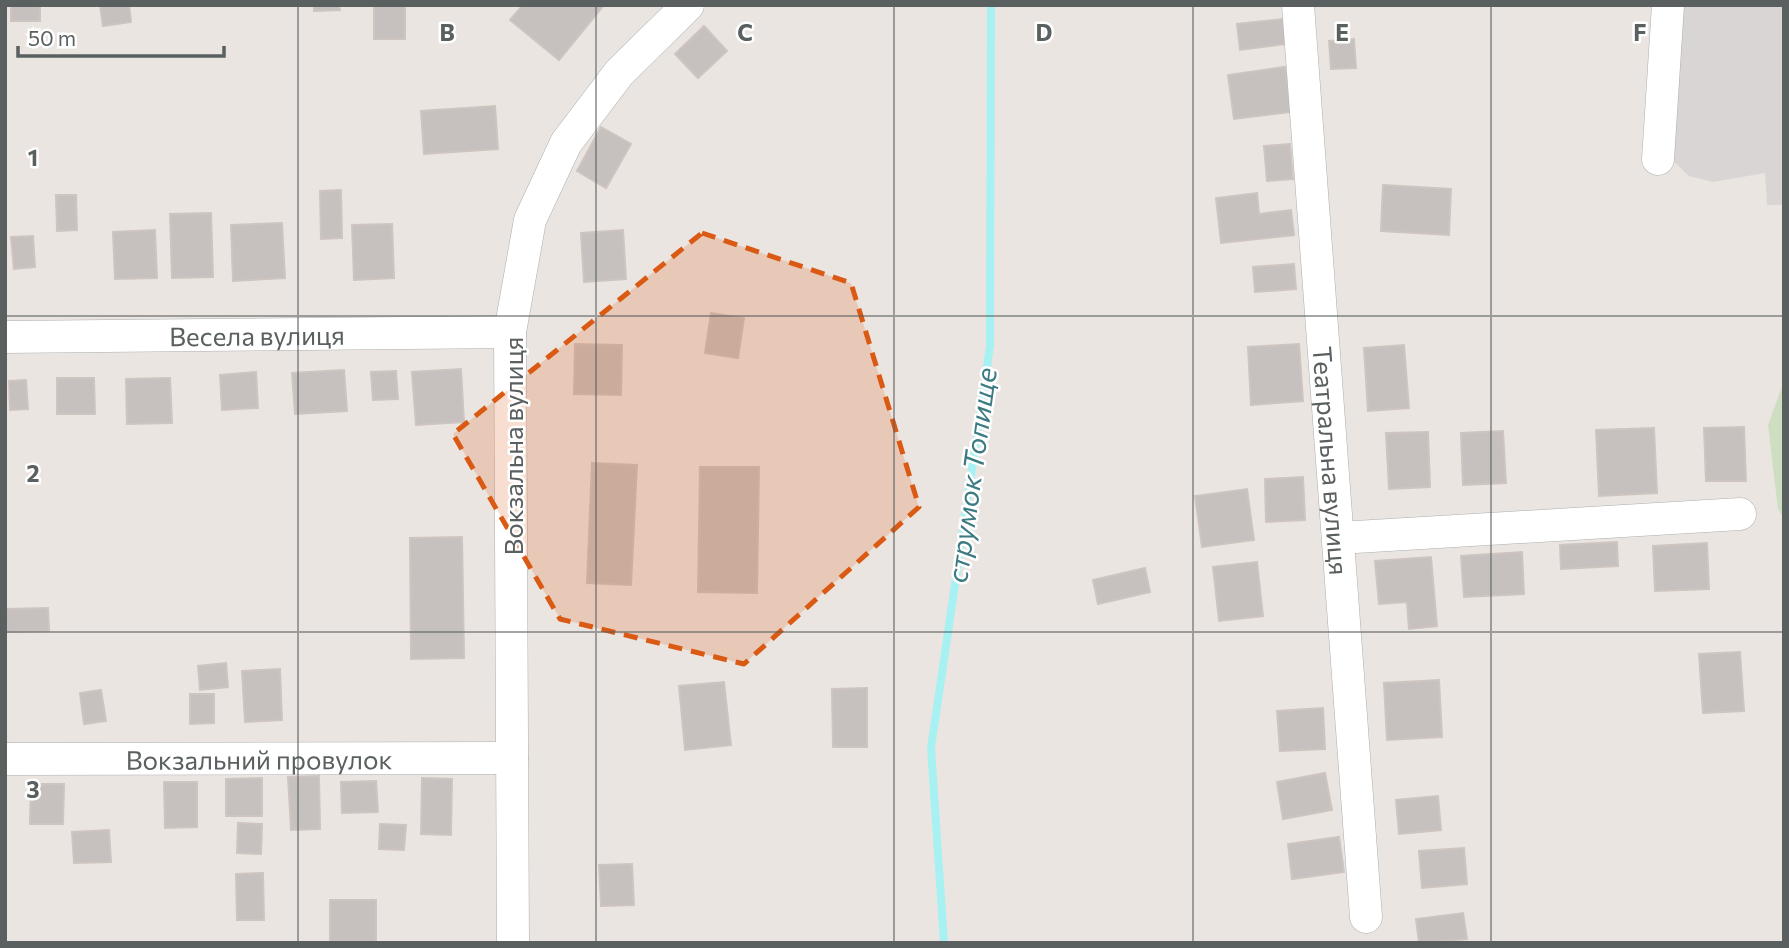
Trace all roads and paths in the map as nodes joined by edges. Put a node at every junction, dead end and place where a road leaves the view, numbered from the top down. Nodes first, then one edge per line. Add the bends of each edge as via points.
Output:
1 (688, 5) edge
2 (1298, 5) edge
3 (1668, 5) edge
4 (1658, 159) dead end
5 (510, 332) junction
6 (5, 337) edge
7 (1740, 514) dead end
8 (1339, 538) junction
9 (512, 758) junction
10 (5, 759) edge
11 (1366, 917) dead end
12 (513, 943) edge

1 - 5 street, Вокзальна вулиця via 619,73 566,144 530,220
2 - 8 street, Театральна вулиця
3 - 4 street
5 - 6 street, Весела вулиця
5 - 9 street, Вокзальна вулиця
7 - 8 street
8 - 11 street, Театральна вулиця
9 - 10 street, Вокзальний провулок
9 - 12 street, Вокзальна вулиця

